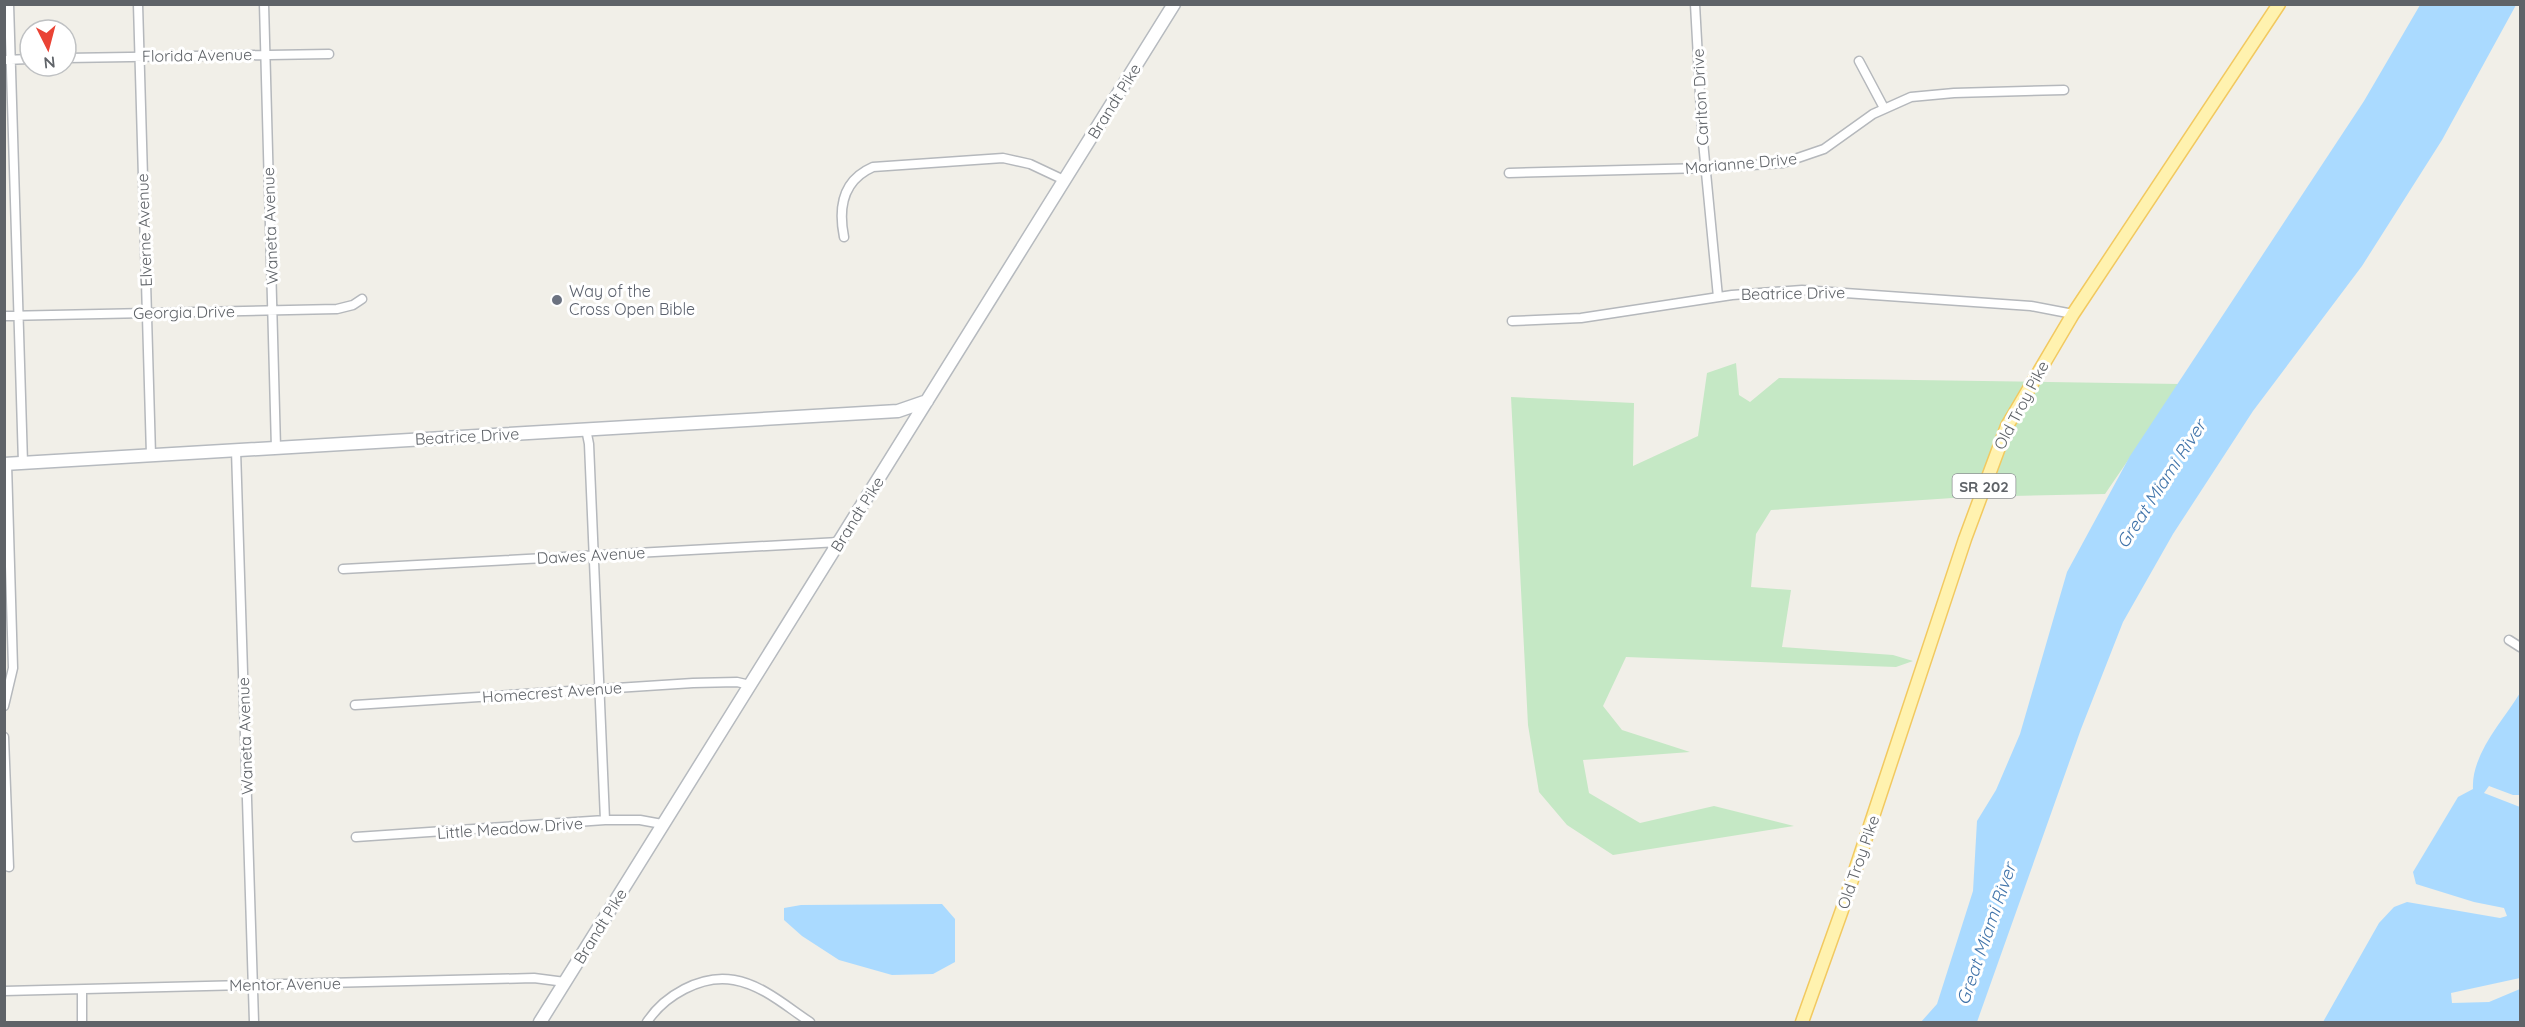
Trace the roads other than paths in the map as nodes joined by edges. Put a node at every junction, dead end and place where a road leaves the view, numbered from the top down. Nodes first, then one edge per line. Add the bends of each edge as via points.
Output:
1 (9, 4) edge
2 (138, 4) edge
3 (264, 4) edge
4 (1174, 4) edge
5 (1695, 4) edge
6 (2279, 4) edge
7 (266, 53) junction
8 (329, 54) dead end
9 (140, 56) junction
10 (78, 58) edge
11 (8, 60) edge
12 (1859, 62) dead end
13 (2064, 90) dead end
14 (1884, 108) junction
15 (1705, 168) junction
16 (1509, 173) dead end
17 (1064, 180) junction
18 (844, 237) dead end
19 (1718, 297) junction
20 (362, 298) dead end
21 (273, 310) junction
22 (147, 313) junction
23 (4, 315) edge
24 (18, 315) junction
25 (2073, 315) junction
26 (1512, 321) dead end
27 (927, 401) junction
28 (586, 429) junction
29 (276, 448) junction
30 (236, 450) junction
31 (151, 455) junction
32 (23, 463) junction
33 (6, 464) edge
34 (839, 542) junction
35 (593, 555) junction
36 (343, 569) dead end
37 (2508, 640) dead end
38 (2520, 648) edge
39 (750, 685) junction
40 (6, 689) edge
41 (598, 689) junction
42 (355, 705) dead end
43 (4, 706) edge
44 (4, 737) edge
45 (5, 799) edge
46 (604, 820) junction
47 (662, 824) junction
48 (356, 837) dead end
49 (9, 867) dead end
50 (565, 982) junction
51 (253, 986) junction
52 (4, 991) edge
53 (82, 991) junction
54 (810, 1022) edge
55 (82, 1023) edge
56 (254, 1023) edge
57 (540, 1023) edge
58 (647, 1023) edge
59 (1802, 1023) edge

1 - 11 street
2 - 9 street, Elverne Avenue
3 - 7 street, Waneta Avenue
4 - 17 main road, Brandt Pike
5 - 15 street, Carlton Drive
6 - 25 main road, Old Troy Pike / SR 202
7 - 8 street, Florida Avenue
7 - 9 street, Florida Avenue
7 - 21 street, Waneta Avenue
9 - 10 street, Florida Avenue
9 - 22 street, Elverne Avenue
11 - 24 street
12 - 14 street
13 - 14 street, Marianne Drive via 1931,94
14 - 15 street, Marianne Drive via 1811,155 1783,163
15 - 16 street, Marianne Drive
15 - 19 street, Carlton Drive
17 - 18 street via 1030,164 1003,158 873,167 854,178 846,191 841,214
17 - 27 main road, Brandt Pike
19 - 25 street, Beatrice Drive via 1779,291 1842,291 2031,306
19 - 26 street, Beatrice Drive via 1606,315
20 - 21 street, Georgia Drive via 337,309
21 - 22 street, Georgia Drive
21 - 29 street, Waneta Avenue
22 - 24 street, Georgia Drive
22 - 31 street, Elverne Avenue
23 - 24 street, Georgia Drive
24 - 32 street
25 - 59 main road, Old Troy Pike / SR 202 via 2020,402 1996,452
27 - 28 main road, Beatrice Drive via 898,411
27 - 34 main road, Brandt Pike
28 - 29 main road, Beatrice Drive
28 - 35 street
29 - 30 main road, Beatrice Drive
30 - 31 main road, Beatrice Drive
30 - 51 street, Waneta Avenue
31 - 32 main road, Beatrice Drive
32 - 33 main road, Beatrice Drive
33 - 40 street via 14,668
34 - 35 street, Dawes Avenue
34 - 39 main road, Brandt Pike
35 - 36 street, Dawes Avenue
35 - 41 street
37 - 38 street
39 - 41 street, Homecrest Avenue via 725,681
39 - 47 main road, Brandt Pike
40 - 43 street
41 - 42 street, Homecrest Avenue
41 - 46 street
44 - 45 street
45 - 49 street
46 - 47 street, Little Meadow Drive
46 - 48 street, Little Meadow Drive
47 - 50 main road, Brandt Pike
50 - 51 street, Mentor Avenue via 534,978
50 - 57 main road, Brandt Pike
51 - 53 street, Mentor Avenue via 124,986
51 - 56 street, Waneta Avenue
52 - 53 street, Mentor Avenue
53 - 55 street
54 - 58 street via 769,993 733,980 701,983 673,994

